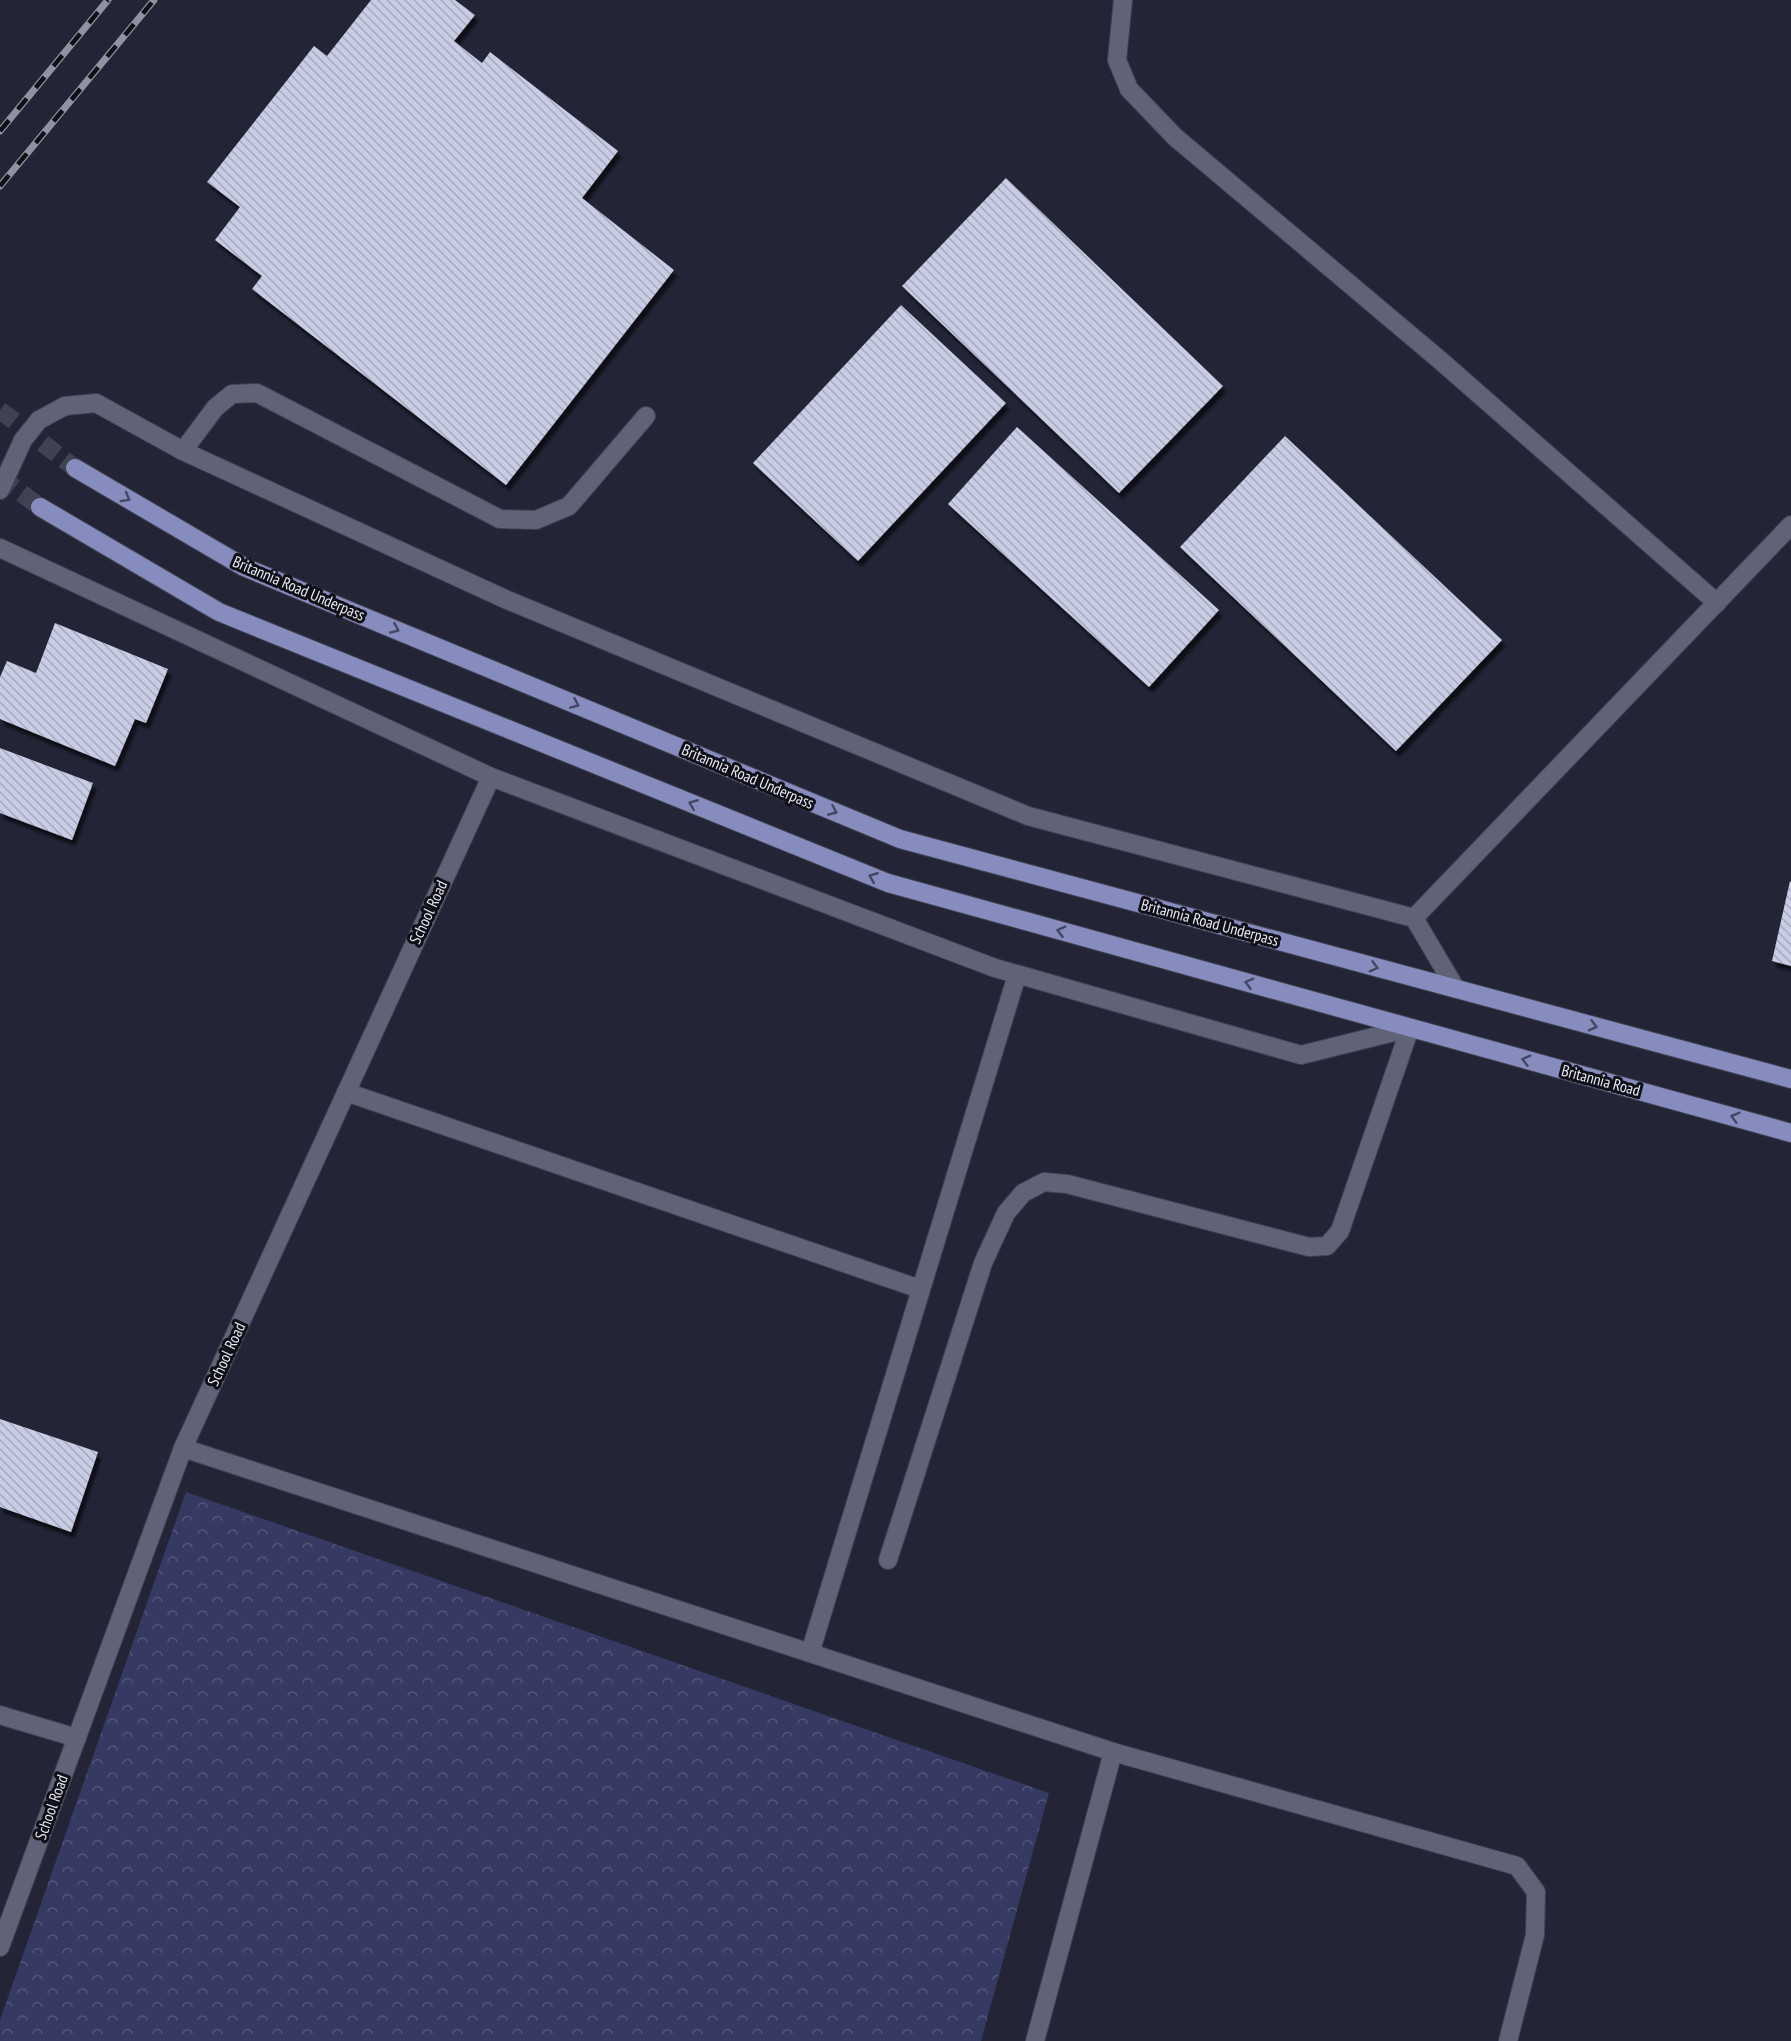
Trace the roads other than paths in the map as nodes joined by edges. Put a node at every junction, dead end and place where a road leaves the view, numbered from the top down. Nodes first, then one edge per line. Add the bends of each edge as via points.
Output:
1 (1123, 0) edge
2 (646, 416) dead end
3 (183, 451) junction
4 (75, 468) tunnel mouth
5 (0, 490) edge
6 (40, 507) tunnel mouth
7 (1791, 525) edge
8 (0, 548) edge
9 (1717, 603) junction
10 (490, 777) junction
11 (1414, 918) junction
12 (1017, 975) junction
13 (1456, 989) junction
14 (1410, 1028) junction
15 (1791, 1079) edge
16 (346, 1092) junction
17 (1791, 1133) edge
18 (920, 1289) junction
19 (183, 1448) junction
20 (888, 1560) dead end
21 (810, 1653) junction
22 (0, 1715) edge
23 (77, 1738) junction
24 (1113, 1752) junction
25 (0, 1947) edge
26 (1035, 2041) edge
27 (1508, 2041) edge

1 - 9 street via 1117,60 1129,89 1175,137
2 - 3 street via 569,506 536,520 500,519 256,393 232,394 215,408
3 - 5 street via 96,403 65,406 39,420 23,440
3 - 11 street via 505,599 1028,816
4 -> 13 main road, Britannia Road Underpass via 244,567 900,839
14 -> 6 main road via 888,884 219,612
7 - 9 street
8 - 10 street
9 - 11 street
10 - 12 street
10 - 16 street, School Road
11 - 13 street
12 - 14 street via 1301,1055
12 - 18 street
13 -> 15 main road
17 -> 14 main road, Britannia Road
14 - 20 street via 1340,1231 1327,1246 1309,1247 1067,1184 1044,1182 1023,1193 1006,1213 983,1263
16 - 18 street
16 - 19 street, School Road
18 - 21 street
19 - 21 street
19 - 23 street, School Road
21 - 24 street
22 - 23 street
23 - 25 street, School Road
24 - 26 street
24 - 27 street via 1517,1866 1536,1892 1535,1935

